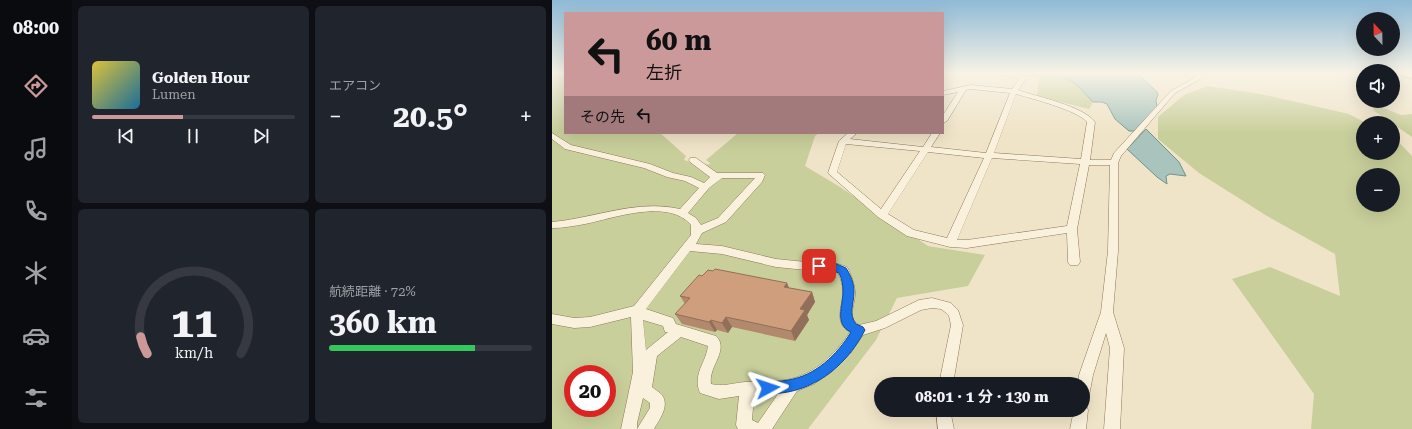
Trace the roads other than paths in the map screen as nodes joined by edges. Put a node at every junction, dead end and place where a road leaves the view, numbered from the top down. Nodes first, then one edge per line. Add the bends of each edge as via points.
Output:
1 (960, 93) edge
2 (1013, 93) edge
3 (1020, 93) edge
4 (1172, 93) edge
5 (944, 119) edge
6 (852, 134) edge
7 (935, 134) edge
8 (552, 135) edge
9 (844, 141) junction
10 (926, 150) junction
11 (989, 155) junction
12 (693, 160) dead end
13 (1085, 162) junction
14 (1114, 163) junction
15 (716, 177) junction
16 (706, 186) junction
17 (683, 212) junction
18 (882, 215) junction
19 (552, 225) edge
20 (1072, 229) junction
21 (698, 231) junction
22 (950, 244) junction
23 (688, 247) junction
24 (1074, 262) dead end
25 (638, 310) junction
26 (1107, 312) junction
27 (552, 319) edge
28 (676, 330) junction
29 (859, 330) junction
30 (640, 356) junction
31 (947, 377) edge
32 (1086, 377) edge
33 (793, 385) junction
34 (747, 389) junction
35 (944, 417) edge
36 (1080, 417) edge
37 (629, 429) edge
38 (645, 429) edge
39 (755, 429) edge
40 (763, 429) edge
41 (946, 429) edge
42 (1078, 429) edge
43 (1112, 429) edge

1 - 5 street
2 - 11 street
3 - 13 street via 1087,117 1091,122
4 - 14 street via 1117,155
6 - 9 street
7 - 10 street
8 - 16 street via 568,147 647,166
9 - 10 street
9 - 18 street via 832,173
10 - 11 street
10 - 18 street
11 - 13 street
11 - 22 street
12 - 15 street
13 - 14 street
13 - 20 street
14 - 26 street via 1113,251
15 - 16 street
15 - 21 street via 760,175 759,180 722,220
16 - 17 street
17 - 19 street via 666,209 631,210
17 - 21 street via 696,224
18 - 22 street via 911,233
20 - 22 street via 967,244
20 - 24 street
21 - 23 street
23 - 25 street
23 - 29 street via 722,250 776,263 832,266 843,270 848,280 849,292 847,322
25 - 27 street via 590,322 574,323
25 - 28 street via 644,315 669,322 670,328
25 - 30 street via 636,320
26 - 32 street
26 - 43 street via 1117,348
28 - 30 street via 654,342
28 - 34 street via 711,340 715,344 705,371 705,388 723,393
28 - 38 street via 651,353 645,387 657,400 657,410
29 - 31 street via 877,326 925,303 949,307 957,325
29 - 33 street via 832,365 802,383
30 - 37 street via 640,380
33 - 34 street
33 - 40 street
34 - 39 street via 744,425
35 - 41 street
36 - 42 street

